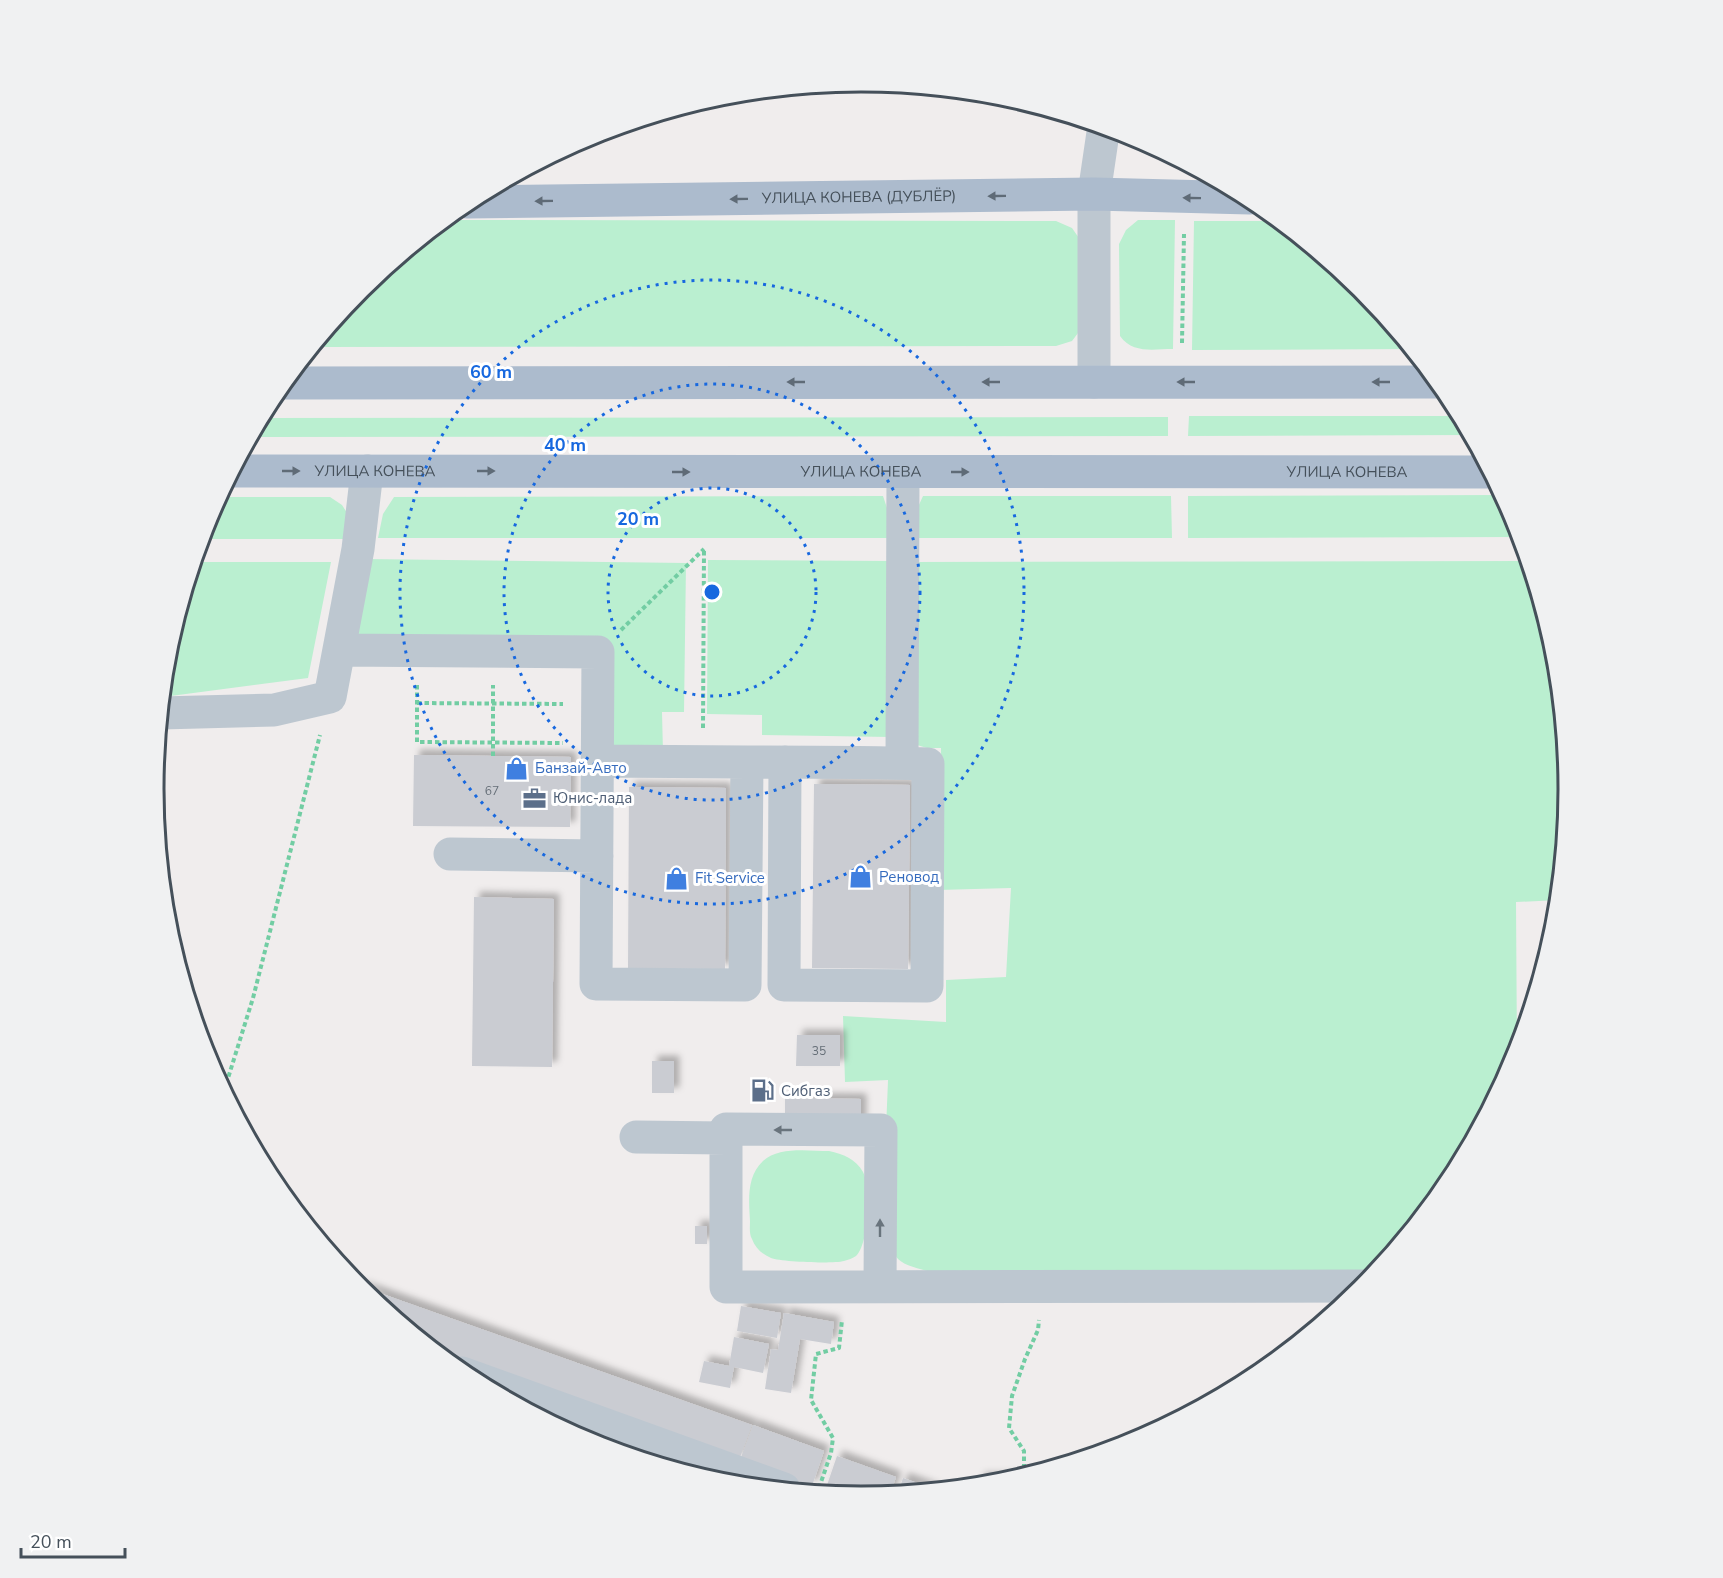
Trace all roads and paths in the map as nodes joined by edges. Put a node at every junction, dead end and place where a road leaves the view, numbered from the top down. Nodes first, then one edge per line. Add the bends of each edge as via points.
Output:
1 (1103, 135) edge
2 (1094, 194) junction
3 (495, 196) edge
4 (1230, 197) edge
5 (1184, 234) dead end
6 (1182, 343) dead end
7 (295, 382) edge
8 (1094, 382) junction
9 (1428, 382) edge
10 (241, 471) edge
11 (367, 471) junction
12 (903, 472) junction
13 (1482, 472) edge
14 (339, 650) junction
15 (417, 651) junction
16 (494, 652) junction
17 (598, 652) junction
18 (330, 697) junction
19 (417, 703) junction
20 (493, 704) junction
21 (567, 704) dead end
22 (168, 713) edge
23 (493, 743) junction
24 (567, 743) dead end
25 (493, 756) dead end
26 (597, 761) junction
27 (703, 761) junction
28 (747, 762) junction
29 (785, 762) junction
30 (902, 763) junction
31 (450, 854) dead end
32 (597, 856) junction
33 (228, 1079) edge
34 (636, 1137) dead end
35 (726, 1138) junction
36 (880, 1286) junction
37 (1043, 1286) junction
38 (1351, 1286) edge
39 (839, 1348) dead end
40 (507, 1389) edge
41 (1024, 1467) edge
42 (754, 1478) edge
43 (820, 1485) edge

1 - 2 street
2 -> 3 main road, УЛИЦА КОНЕВА (ДУБЛЁР)
4 -> 2 main road, УЛИЦА КОНЕВА (ДУБЛЁР)
2 - 8 street
5 - 6 path
8 -> 7 main road
9 -> 8 main road
10 -> 11 main road, УЛИЦА КОНЕВА
11 -> 12 main road, УЛИЦА КОНЕВА
11 - 14 street via 358,549
12 -> 13 main road, УЛИЦА КОНЕВА
12 - 30 street
14 - 15 street
14 - 18 street
15 - 16 street
15 - 19 path
16 - 17 street
16 - 20 path
17 - 26 street
17 - 27 path via 704,548
18 - 22 street via 274,710
18 - 33 path via 253,998
19 - 20 path
19 - 23 path via 417,742
20 - 21 path
20 - 23 path
23 - 24 path
23 - 25 path
26 - 27 street
26 - 32 street
27 - 28 street
28 - 29 street
28 - 32 street via 745,985 596,984
29 - 30 street
29 - 30 street via 784,985 927,987 928,764
31 - 32 street
34 - 35 street
35 - 36 street via 726,1287
36 -> 35 street via 881,1131 726,1129
36 - 37 street
37 - 38 street
37 - 41 path via 1038,1330 1012,1396 1010,1428 1024,1451
39 - 43 path via 816,1354 812,1400 833,1438
40 - 42 street

